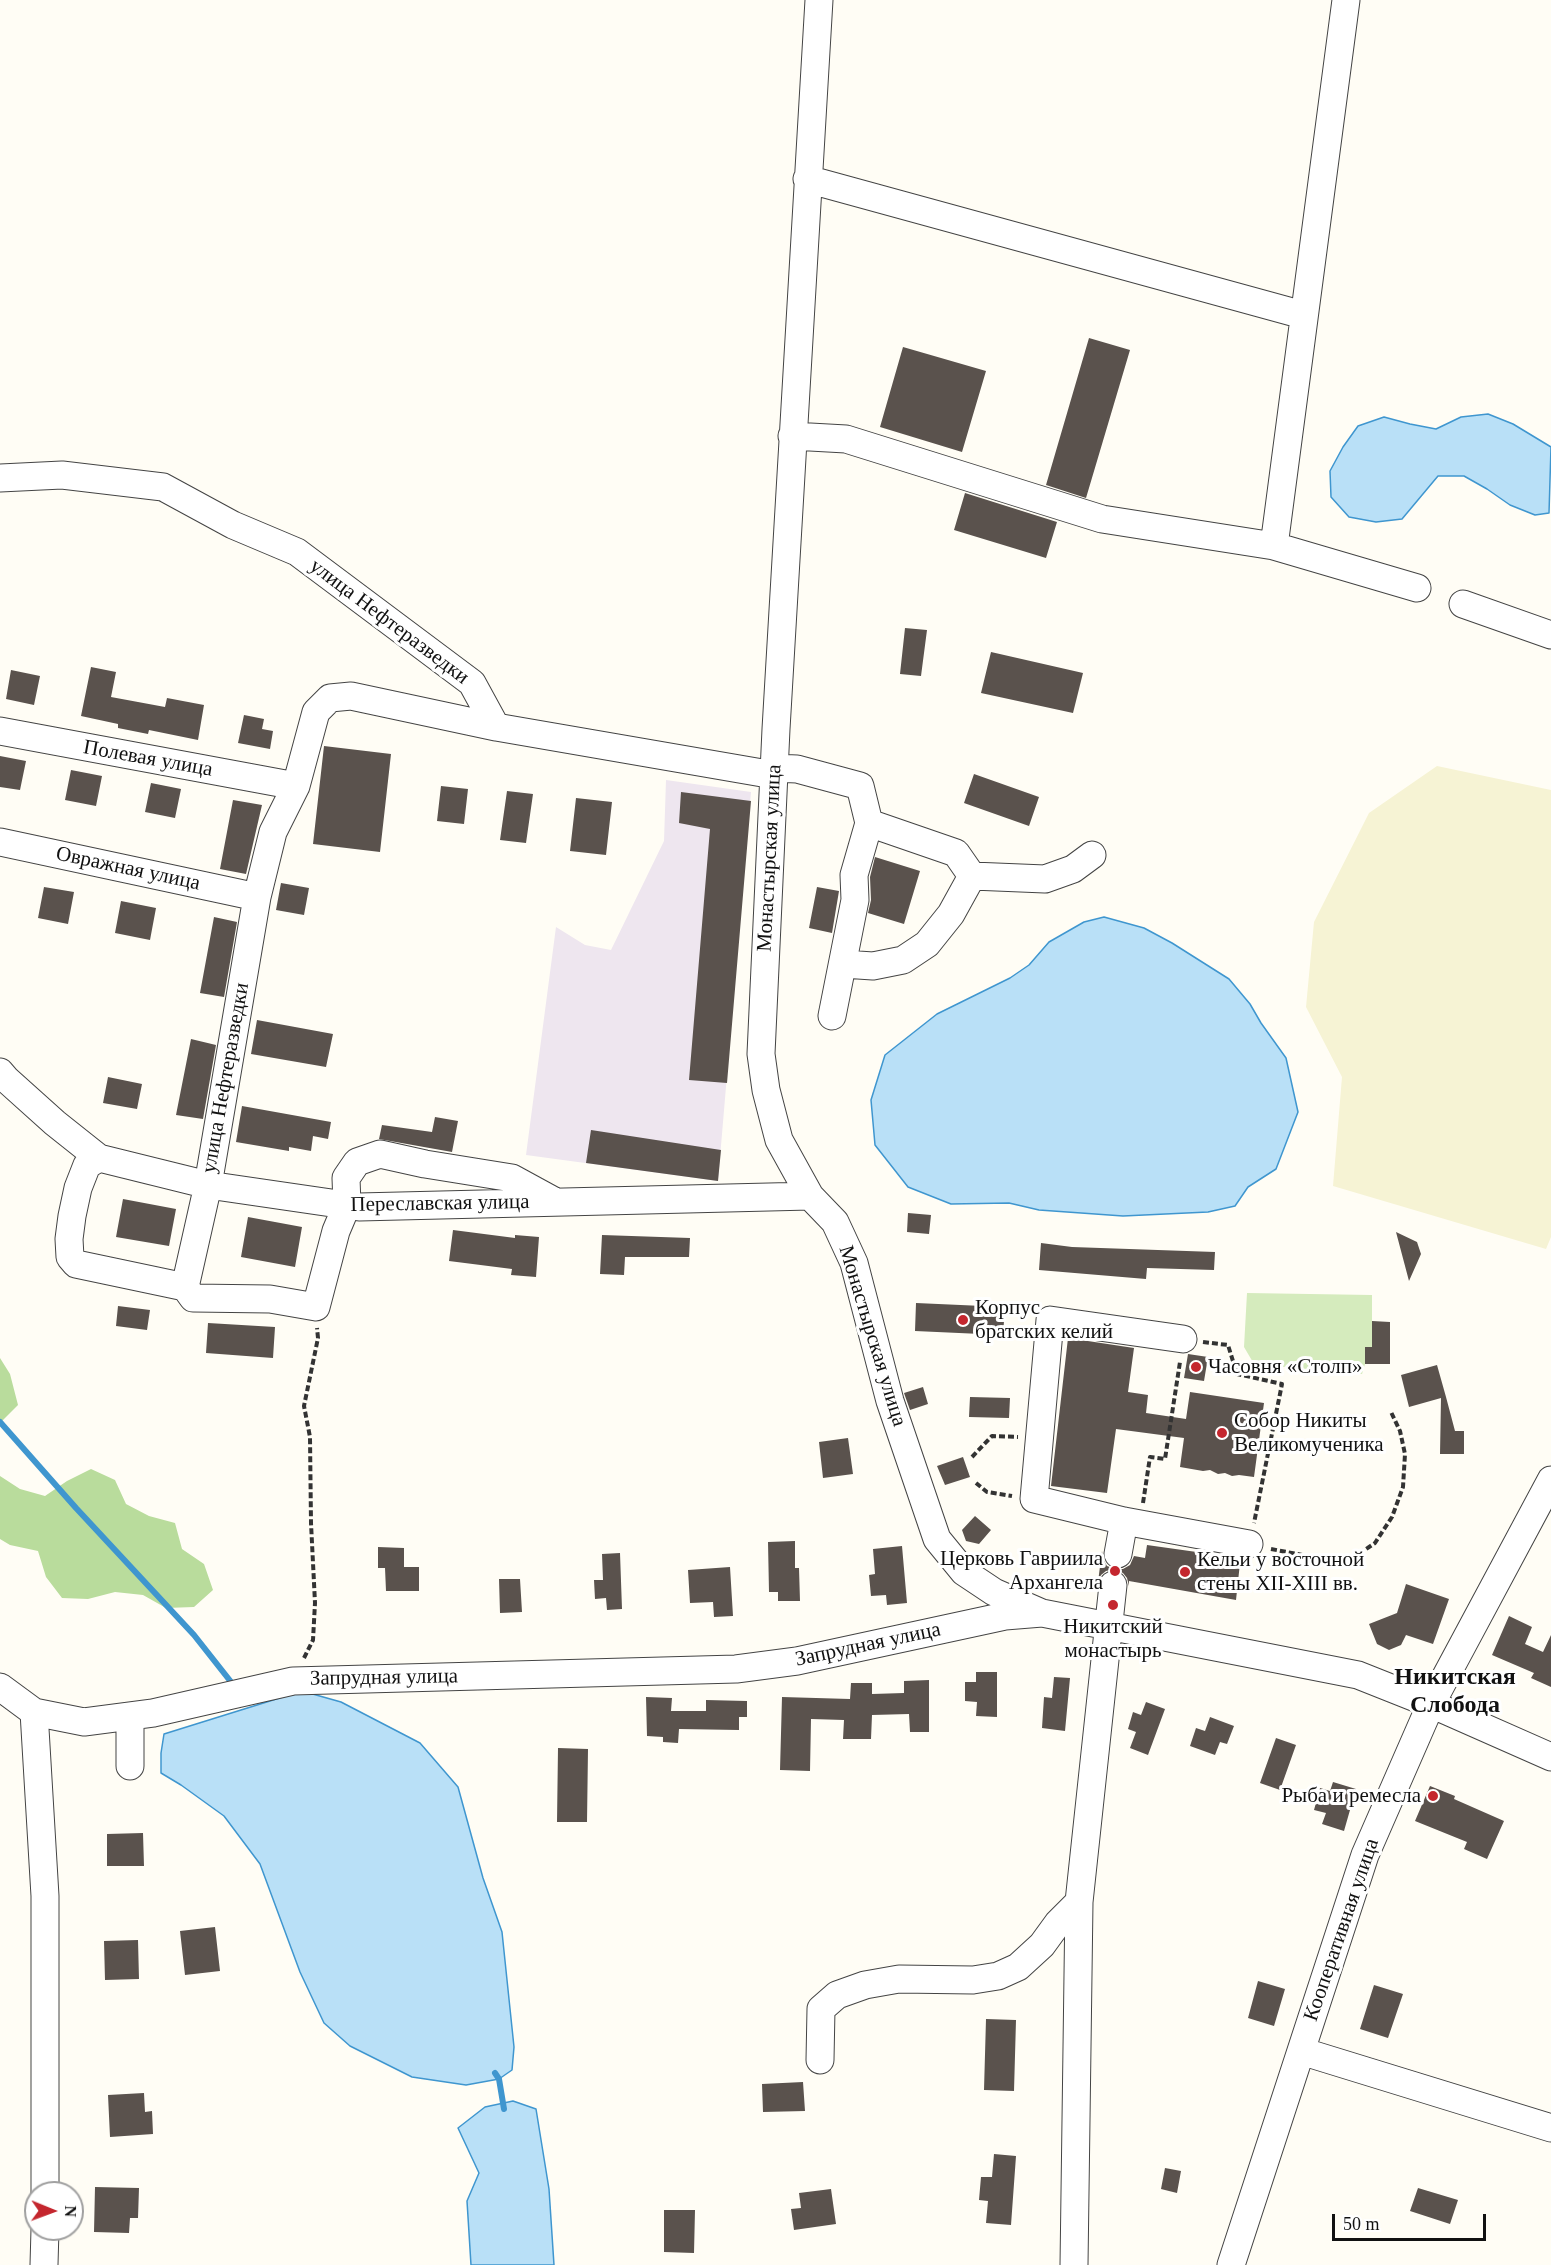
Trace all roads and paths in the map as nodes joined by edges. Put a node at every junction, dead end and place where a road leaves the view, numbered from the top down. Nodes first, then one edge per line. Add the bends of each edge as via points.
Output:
1 (819, 0) edge
2 (1346, 0) edge
3 (807, 179) junction
4 (1303, 315) junction
5 (792, 436) junction
6 (0, 478) edge
7 (1274, 546) junction
8 (1417, 588) dead end
9 (1463, 604) dead end
10 (1551, 635) edge
11 (496, 727) junction
12 (0, 731) edge
13 (774, 771) junction
14 (296, 786) junction
15 (869, 823) junction
16 (0, 842) edge
17 (1092, 855) dead end
18 (972, 876) junction
19 (257, 897) junction
20 (843, 964) junction
21 (832, 1016) dead end
22 (0, 1072) edge
23 (99, 1158) junction
24 (208, 1185) junction
25 (810, 1196) junction
26 (556, 1202) junction
27 (347, 1205) junction
28 (185, 1287) junction
29 (316, 1307) junction
30 (1183, 1339) junction
31 (1392, 1412) dead end
32 (1039, 1438) junction
33 (972, 1457) dead end
34 (1551, 1480) edge
35 (976, 1483) dead end
36 (1034, 1499) junction
37 (1132, 1523) junction
38 (1249, 1544) junction
39 (1118, 1554) dead end
40 (1113, 1585) dead end
41 (1042, 1613) junction
42 (1108, 1626) junction
43 (293, 1681) junction
44 (0, 1687) edge
45 (1431, 1704) junction
46 (34, 1712) junction
47 (130, 1717) junction
48 (1551, 1757) edge
49 (130, 1766) dead end
50 (1079, 1902) junction
51 (1301, 2051) junction
52 (820, 2060) dead end
53 (1551, 2128) edge
54 (45, 2181) edge
55 (45, 2241) edge
56 (44, 2265) edge
57 (1074, 2265) edge
58 (1231, 2265) edge

1 - 3 street, Монастырская улица
2 - 4 street
3 - 4 street
3 - 5 street, Монастырская улица
4 - 7 street
5 - 7 street via 846,439 1102,519
5 - 13 street, Монастырская улица
6 - 11 street, улица Нефтеразведки via 62,475 163,487 234,525 297,552 472,683
7 - 8 street
9 - 10 street
11 - 13 street
11 - 14 street, улица Нефтеразведки via 351,696 330,698 316,712
12 - 14 street, Полевая улица
13 - 15 street via 797,769 860,786
13 - 25 street, Монастырская улица via 761,1054 779,1140
14 - 19 street, улица Нефтеразведки via 273,832
15 - 18 street via 956,853
15 - 20 street via 854,875 855,900
16 - 19 street, Овражная улица
17 - 18 street via 1073,869 1045,879
18 - 20 street via 951,914 927,944 903,960 873,966
19 - 24 street, улица Нефтеразведки
20 - 21 street
22 - 23 street, Переславская улица
23 - 24 street, Переславская улица
23 - 28 street via 87,1166 78,1188 70,1227 70,1257 76,1264
24 - 27 street, Переславская улица
24 - 28 street, улица Нефтеразведки
25 - 26 street, Переславская улица
25 - 41 street, Монастырская улица via 836,1222 854,1263 890,1401 937,1539 964,1572 993,1592
26 - 27 street, Переславская улица
26 - 27 street via 512,1178 380,1154 357,1162 346,1178
27 - 29 street
28 - 29 street via 193,1298 270,1299
29 - 43 path via 318,1338 304,1406 310,1437 314,1631
30 - 32 street via 1050,1320
30 - 37 path via 1166,1459 1150,1457
30 - 38 path via 1228,1345 1237,1374 1282,1384
31 - 38 path via 1406,1455 1403,1487 1392,1517 1375,1543 1354,1557 1329,1560
32 - 33 path via 993,1436
32 - 36 street
34 - 45 street, Кооперативная улица
35 - 36 path via 987,1492
36 - 37 street
37 - 38 street
37 - 39 street
40 - 42 street
41 - 42 street, Запрудная улица
41 - 43 street, Запрудная улица via 1005,1616 797,1661 736,1668
42 - 45 street, Запрудная улица via 1358,1675
42 - 50 street
43 - 47 street, Запрудная улица
44 - 46 street
45 - 48 street, Запрудная улица
45 - 51 street, Кооперативная улица via 1365,1855
46 - 47 street, Запрудная улица via 84,1722
46 - 54 street via 45,1896
47 - 49 street
50 - 52 street via 1018,1967 998,1976 973,1980 899,1979 837,1995 821,2009
50 - 57 street
51 - 53 street
51 - 58 street, Кооперативная улица
55 - 56 street

